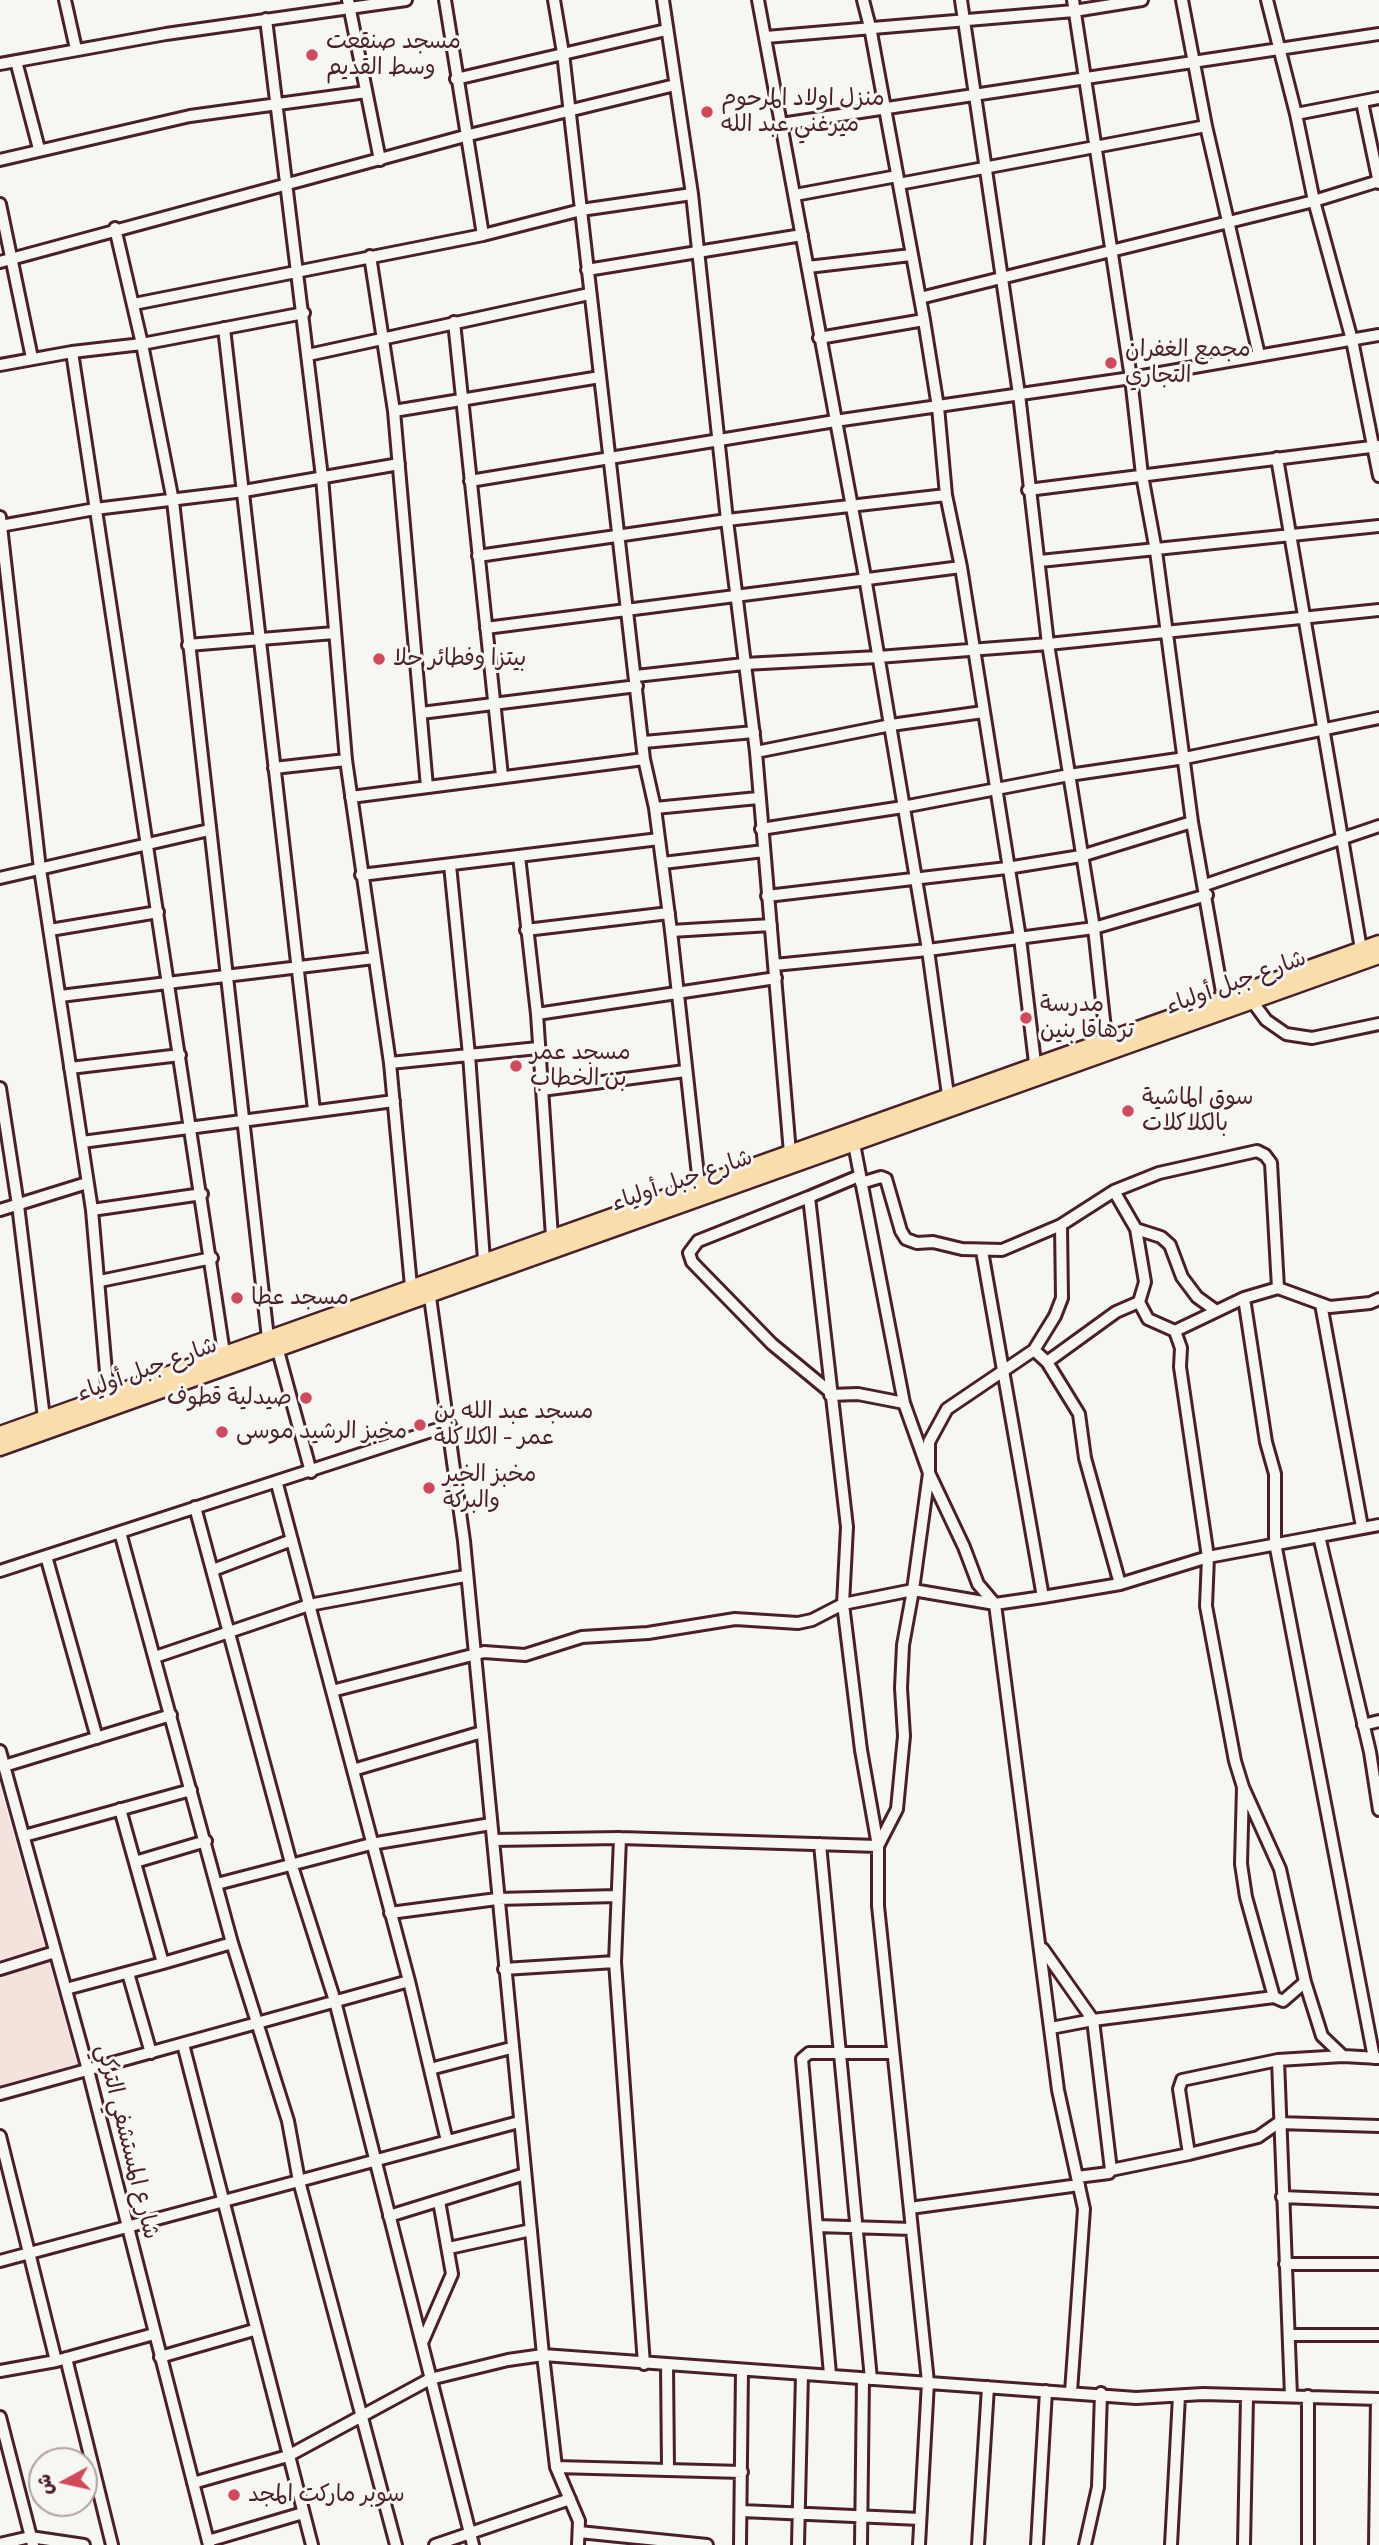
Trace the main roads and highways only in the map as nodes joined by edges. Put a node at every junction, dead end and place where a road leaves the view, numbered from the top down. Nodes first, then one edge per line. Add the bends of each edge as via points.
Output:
1 (1379, 943) edge
2 (1379, 956) edge
3 (423, 1287) junction
4 (273, 1343) junction
5 (0, 1433) edge
6 (0, 1448) edge

1 - 3 main road, شارع جبل أولياء via 484,1260
2 - 3 main road, شارع جبل أولياء via 854,1144
3 - 4 main road, شارع جبل أولياء
3 - 4 main road, شارع جبل أولياء
4 - 5 main road, شارع جبل أولياء via 224,1353
4 - 6 main road, شارع جبل أولياء

